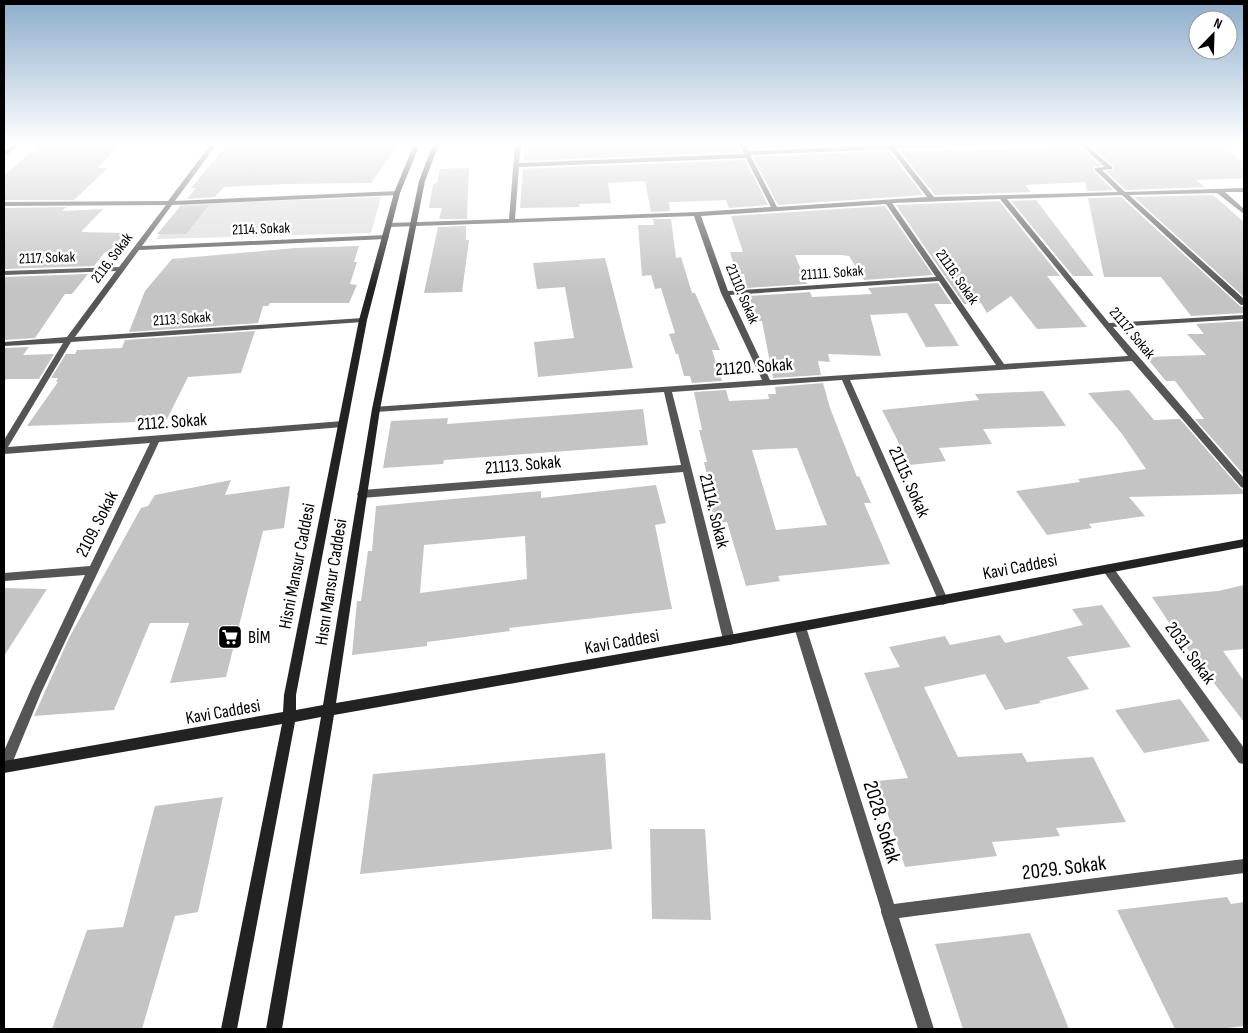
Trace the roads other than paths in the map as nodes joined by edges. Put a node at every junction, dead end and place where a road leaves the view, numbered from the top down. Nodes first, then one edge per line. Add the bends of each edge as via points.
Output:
1 (179, 192) edge
2 (420, 192) edge
3 (514, 192) edge
4 (766, 192) edge
5 (926, 192) edge
6 (1149, 192) edge
7 (1221, 192) edge
8 (398, 193) joint
9 (1124, 193) junction
10 (1002, 197) junction
11 (932, 200) junction
12 (888, 202) junction
13 (171, 203) junction
14 (4, 204) edge
15 (775, 209) junction
16 (1244, 212) edge
17 (697, 214) junction
18 (512, 222) junction
19 (413, 224) junction
20 (389, 225) junction
21 (386, 237) junction
22 (138, 248) junction
23 (122, 269) junction
24 (4, 273) edge
25 (942, 279) junction
26 (725, 294) junction
27 (1244, 303) edge
28 (1244, 317) edge
29 (363, 320) junction
30 (1108, 325) junction
31 (68, 341) junction
32 (4, 344) edge
33 (1134, 358) junction
34 (1002, 367) junction
35 (845, 377) junction
36 (767, 383) junction
37 (667, 389) junction
38 (376, 409) junction
39 (343, 424) junction
40 (156, 439) junction
41 (4, 449) edge
42 (686, 468) junction
43 (1244, 484) edge
44 (362, 494) junction
45 (1244, 543) edge
46 (1108, 569) junction
47 (94, 570) junction
48 (4, 577) edge
49 (943, 600) junction
50 (800, 627) junction
51 (730, 640) junction
52 (327, 712) junction
53 (290, 719) junction
54 (1244, 758) edge
55 (4, 766) edge
56 (1244, 866) edge
57 (888, 912) junction
58 (229, 1029) edge
59 (274, 1029) edge
60 (926, 1029) edge

1 - 13 street, 2116. Sokak
2 - 19 main road, Hısnı Mansur Caddesi
3 - 18 street
4 - 15 street
5 - 11 street
6 - 9 street
7 - 16 street
8 - 13 street
8 - 20 main road, Hisni Mansur Caddesi
9 - 10 street
9 - 27 street
10 - 11 street
10 - 30 street, 21117. Sokak
11 - 12 street
12 - 15 street
12 - 25 street, 21116. Sokak
13 - 14 street
13 - 22 street, 2116. Sokak
15 - 17 street
17 - 18 street
17 - 26 street, 21110. Sokak
18 - 19 street
19 - 20 street
19 - 38 main road, Hısnı Mansur Caddesi
20 - 21 main road, Hisni Mansur Caddesi
21 - 22 street, 2114. Sokak
21 - 29 main road, Hisni Mansur Caddesi
22 - 23 street, 2116. Sokak
23 - 24 street, 2117. Sokak
23 - 31 street, 2116. Sokak
25 - 26 street, 21111. Sokak
25 - 34 street, 21116. Sokak
26 - 36 street, 21110. Sokak
28 - 30 street
29 - 31 street, 2113. Sokak
29 - 39 main road, Hisni Mansur Caddesi
30 - 33 street, 21117. Sokak
31 - 32 street, 2113. Sokak
31 - 41 street, 2116. Sokak
33 - 34 street, 21120. Sokak
33 - 43 street, 21117. Sokak
34 - 35 street, 21120. Sokak
35 - 36 street, 21120. Sokak
35 - 49 street, 21115. Sokak
36 - 37 street, 21120. Sokak
37 - 38 street, 21120. Sokak
37 - 42 street, 21114. Sokak
38 - 44 main road, Hısnı Mansur Caddesi
39 - 40 street, 2112. Sokak
39 - 53 main road, Hisni Mansur Caddesi via 290,695
40 - 41 street, 2112. Sokak
40 - 47 street, 2109. Sokak
42 - 44 street, 21113. Sokak
42 - 51 street, 21114. Sokak
44 - 52 main road, Hısnı Mansur Caddesi
45 - 46 main road, Kavi Caddesi
46 - 49 main road, Kavi Caddesi
46 - 54 street, 2031. Sokak
47 - 48 street, 2109. Sokak
47 - 55 street
49 - 50 main road, Kavi Caddesi
50 - 51 main road, Kavi Caddesi
50 - 57 street, 2028. Sokak
51 - 52 main road, Kavi Caddesi
52 - 53 main road, Kavi Caddesi
52 - 59 main road, Hısnı Mansur Caddesi
53 - 55 main road, Kavi Caddesi
53 - 58 main road, Hisni Mansur Caddesi
56 - 57 street, 2029. Sokak
57 - 60 street, 2028. Sokak

